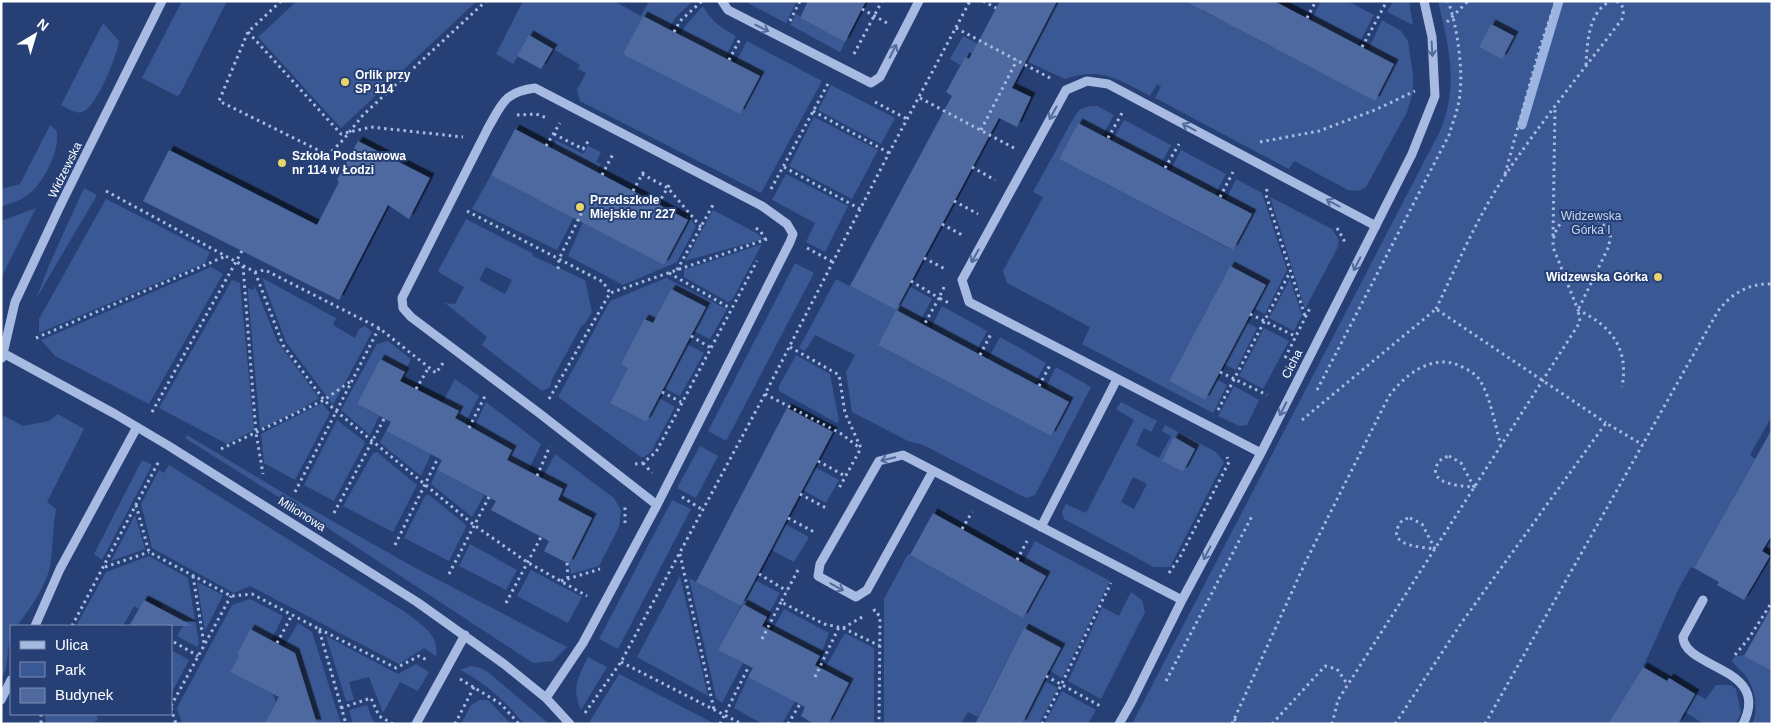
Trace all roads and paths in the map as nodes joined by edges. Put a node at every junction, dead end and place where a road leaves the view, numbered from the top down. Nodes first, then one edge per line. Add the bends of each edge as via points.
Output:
1 (162, 1) edge
2 (281, 1) edge
3 (486, 1) edge
4 (702, 1) edge
5 (722, 1) edge
6 (882, 1) edge
7 (919, 1) edge
8 (970, 1) edge
9 (983, 1) edge
10 (1316, 1) edge
11 (1387, 1) edge
12 (1424, 1) edge
13 (1468, 1) edge
14 (1556, 1) edge
15 (1611, 1) edge
16 (1616, 1) edge
17 (996, 8) dead end
18 (862, 9) dead end
19 (874, 16) junction
20 (1307, 18) dead end
21 (956, 28) junction
22 (903, 31) junction
23 (248, 32) junction
24 (674, 32) dead end
25 (743, 34) dead end
26 (1431, 34) junction
27 (1362, 47) dead end
28 (729, 60) dead end
29 (1017, 60) junction
30 (1586, 66) junction
31 (838, 67) junction
32 (1046, 87) dead end
33 (1419, 90) dead end
34 (920, 98) junction
35 (1554, 107) junction
36 (1114, 110) dead end
37 (813, 111) dead end
38 (1122, 113) junction
39 (1128, 116) dead end
40 (560, 123) dead end
41 (980, 130) junction
42 (349, 132) junction
43 (554, 134) junction
44 (451, 136) dead end
45 (1108, 138) dead end
46 (589, 140) dead end
47 (1020, 140) dead end
48 (1171, 140) dead end
49 (1179, 144) junction
50 (546, 146) dead end
51 (1186, 148) dead end
52 (1015, 149) junction
53 (1231, 149) junction
54 (614, 152) dead end
55 (889, 153) junction
56 (1011, 156) dead end
57 (784, 167) dead end
58 (972, 167) dead end
59 (1165, 168) dead end
60 (1225, 168) dead end
61 (645, 169) dead end
62 (1233, 172) junction
63 (642, 174) junction
64 (602, 175) dead end
65 (1242, 176) dead end
66 (1504, 177) junction
67 (1017, 180) junction
68 (671, 182) dead end
69 (722, 185) junction
70 (1258, 185) dead end
71 (668, 188) junction
72 (106, 191) dead end
73 (633, 191) dead end
74 (1220, 197) dead end
75 (954, 201) dead end
76 (470, 203) dead end
77 (658, 204) dead end
78 (860, 209) junction
79 (583, 210) dead end
80 (981, 215) dead end
81 (752, 224) dead end
82 (942, 224) dead end
83 (1335, 225) dead end
84 (701, 226) junction
85 (1376, 226) junction
86 (1553, 236) junction
87 (766, 239) junction
88 (969, 239) dead end
89 (763, 250) dead end
90 (1341, 250) dead end
91 (242, 251) dead end
92 (226, 255) junction
93 (758, 258) dead end
94 (924, 258) dead end
95 (559, 259) junction
96 (237, 263) junction
97 (243, 266) junction
98 (558, 269) dead end
99 (676, 270) junction
100 (255, 272) junction
101 (1290, 272) junction
102 (669, 273) junction
103 (952, 273) dead end
104 (911, 281) dead end
105 (948, 281) dead end
106 (1772, 284) edge
107 (610, 293) junction
108 (939, 298) junction
109 (1316, 298) dead end
110 (955, 307) dead end
111 (730, 308) junction
112 (1436, 309) junction
113 (1578, 310) junction
114 (1250, 314) dead end
115 (1305, 317) junction
116 (1264, 321) junction
117 (924, 325) dead end
118 (380, 328) junction
119 (994, 330) dead end
120 (691, 336) dead end
121 (1295, 336) junction
122 (36, 338) dead end
123 (790, 347) junction
124 (711, 348) junction
125 (2, 355) edge
126 (980, 355) dead end
127 (1053, 360) dead end
128 (1283, 362) dead end
129 (429, 367) junction
130 (447, 367) dead end
131 (1220, 372) dead end
132 (1117, 379) junction
133 (1234, 379) junction
134 (352, 380) junction
135 (1039, 386) dead end
136 (1271, 387) dead end
137 (1622, 387) dead end
138 (416, 389) dead end
139 (478, 391) dead end
140 (662, 392) dead end
141 (766, 394) junction
142 (485, 396) junction
143 (324, 400) junction
144 (492, 402) dead end
145 (681, 402) junction
146 (336, 411) junction
147 (152, 412) dead end
148 (539, 413) junction
149 (384, 419) dead end
150 (1302, 420) dead end
151 (1606, 423) junction
152 (137, 427) junction
153 (1209, 427) junction
154 (469, 428) dead end
155 (256, 433) junction
156 (543, 440) dead end
157 (373, 442) junction
158 (1242, 444) junction
159 (1643, 444) junction
160 (169, 446) junction
161 (1501, 446) junction
162 (862, 448) junction
163 (221, 449) dead end
164 (1225, 453) dead end
165 (1261, 453) junction
166 (438, 458) dead end
167 (818, 461) dead end
168 (879, 462) junction
169 (1228, 462) junction
170 (632, 465) dead end
171 (933, 471) junction
172 (264, 474) dead end
173 (537, 476) dead end
174 (845, 476) junction
175 (424, 484) junction
176 (1474, 487) junction
177 (294, 492) dead end
178 (837, 492) dead end
179 (800, 494) dead end
180 (489, 497) dead end
181 (621, 499) dead end
182 (832, 501) dead end
183 (136, 505) junction
184 (657, 505) junction
185 (976, 505) dead end
186 (828, 509) junction
187 (334, 513) dead end
188 (824, 517) dead end
189 (788, 518) dead end
190 (474, 525) junction
191 (821, 525) dead end
192 (1040, 527) junction
193 (962, 529) dead end
194 (621, 531) dead end
195 (1030, 534) dead end
196 (541, 537) dead end
197 (394, 545) dead end
198 (1435, 549) junction
199 (149, 552) junction
200 (679, 553) junction
201 (1017, 560) dead end
202 (605, 561) dead end
203 (527, 562) junction
204 (567, 563) dead end
205 (104, 567) junction
206 (799, 567) dead end
207 (601, 569) junction
208 (449, 574) dead end
209 (598, 574) dead end
210 (759, 574) dead end
211 (193, 576) junction
212 (1114, 578) dead end
213 (568, 579) junction
214 (561, 581) junction
215 (591, 588) dead end
216 (1159, 588) junction
217 (787, 591) junction
218 (231, 596) junction
219 (587, 596) junction
220 (1182, 600) junction
221 (1703, 600) dead end
222 (782, 602) junction
223 (1772, 602) edge
224 (506, 603) dead end
225 (583, 604) dead end
226 (292, 615) junction
227 (35, 625) edge
228 (73, 625) edge
229 (841, 627) junction
230 (319, 629) junction
231 (465, 635) junction
232 (762, 639) dead end
233 (174, 642) dead end
234 (277, 643) dead end
235 (204, 644) junction
236 (880, 646) junction
237 (198, 656) junction
238 (621, 662) junction
239 (749, 666) dead end
240 (445, 670) junction
241 (1723, 670) junction
242 (1046, 676) dead end
243 (815, 677) dead end
244 (10, 682) edge
245 (1062, 685) junction
246 (1348, 686) junction
247 (474, 687) junction
248 (546, 698) junction
249 (1, 700) edge
250 (172, 700) edge
251 (800, 704) dead end
252 (1102, 707) dead end
253 (341, 708) junction
254 (172, 710) edge
255 (714, 710) junction
256 (725, 715) junction
257 (583, 716) dead end
258 (1234, 719) junction
259 (176, 724) edge
260 (346, 724) edge
261 (393, 724) edge
262 (416, 724) edge
263 (455, 724) edge
264 (519, 724) edge
265 (570, 724) edge
266 (720, 724) edge
267 (742, 724) edge
268 (788, 724) edge
269 (879, 724) edge
270 (1042, 724) edge
271 (1118, 724) edge
272 (1232, 724) edge
273 (1240, 724) edge
274 (1272, 724) edge
275 (1332, 724) edge
276 (1395, 724) edge
277 (1485, 724) edge
278 (1743, 724) edge

1 - 125 street, Widzewska via 15,302
2 - 23 path
3 - 42 path via 363,115
4 - 24 path via 680,21
5 -> 31 street via 728,10
6 - 19 path
7 - 22 street
8 - 21 path
9 - 17 path
10 - 20 path
11 - 27 path
12 - 26 street, Cicha
13 - 26 path via 1454,17
14 - 66 path
15 - 30 path via 1592,24
16 - 30 path via 1624,10 1622,20
18 - 19 path
19 - 22 path
19 - 31 path via 853,56
21 - 29 path
21 - 34 path
31 -> 22 street via 871,83 880,77
23 - 42 path via 341,134
23 - 42 path via 219,100 328,155
25 - 28 path
26 -> 85 street, Cicha via 1435,96 1412,154
29 - 32 path via 1050,78
29 - 41 path
30 - 35 path
33 - 53 path via 1319,131
34 - 41 path
34 - 55 path
35 - 66 path
35 - 86 path
36 - 38 path
37 - 55 path
38 - 39 path
38 - 45 path
40 - 43 path
41 - 52 path
42 - 44 path via 371,126
43 - 46 path via 583,149
43 - 50 path
47 - 52 path
48 - 49 path
49 - 51 path
49 - 59 path
52 - 56 path
53 -> 67 street via 1108,84 1087,81 1066,90
85 -> 53 street
54 - 64 path
55 - 78 path
57 - 78 path
58 - 67 path via 998,182 1003,172
60 - 62 path
61 - 63 path
62 - 65 path
62 - 74 path
63 - 71 path
63 - 73 path
66 - 112 path via 1486,206
67 -> 132 street via 962,280 969,302
68 - 71 path
69 - 84 path
69 - 148 street via 534,88 511,94 503,102 402,298 403,308
69 - 184 street via 774,214 787,224 792,234
70 - 101 path via 1268,190 1266,195
71 - 77 path
71 - 84 path
72 - 92 path
75 - 80 path
76 - 95 path via 466,210
78 - 123 path
79 - 95 path
81 - 87 path
82 - 88 path
83 - 90 path via 1344,240
84 - 99 path
85 -> 165 street, Cicha
86 - 113 path via 1554,247
86 - 113 path via 1559,224 1576,214 1596,218 1610,235 1609,246
87 - 89 path
87 - 99 path
91 - 96 path
92 - 96 path
92 - 122 path
93 - 111 path
94 - 103 path
95 - 98 path
95 - 107 path via 604,282
96 - 97 path
96 - 147 path
97 - 100 path
97 - 155 path
99 - 102 path
100 - 118 path via 265,270
100 - 143 path via 283,345
101 - 115 path
101 - 116 path
102 - 107 path
102 - 111 path
104 - 108 path
105 - 108 path
106 - 159 path via 1755,285 1738,292 1722,306
107 - 148 path
108 - 110 path
108 - 117 path
109 - 115 path
111 - 124 path
112 - 150 path
112 - 151 path
113 - 137 path via 1594,317 1616,342 1624,372
113 - 161 path via 1580,322
114 - 116 path
115 - 121 path
116 - 121 path
116 - 133 path
118 - 129 path
118 - 134 path
119 - 126 path
120 - 124 path
121 - 128 path
123 - 141 path
123 - 162 path via 838,374 846,413
124 - 145 path
125 - 152 street, Milionowa
127 - 135 path
129 - 130 path via 436,373 443,363
129 - 138 path
131 - 133 path
132 - 153 street
132 - 192 street
133 - 136 path via 1267,396
133 - 153 path
134 - 143 path
134 - 146 path
139 - 142 path
140 - 145 path
141 - 162 path
141 - 200 path
142 - 144 path
142 - 154 path
143 - 146 path
143 - 155 path
145 - 170 path via 656,452 643,463
146 - 157 path
146 - 177 path
148 - 184 street
149 - 157 path
151 - 159 path
151 - 276 path via 1462,622
152 - 160 street, Milionowa
152 - 227 street via 60,570
153 - 158 street
155 - 163 path
155 - 172 path
156 - 173 path via 551,446
157 - 175 path
157 - 187 path
158 - 165 street
158 - 169 path
159 - 277 path
160 - 183 path
160 - 231 street, Milionowa
161 - 176 path
161 - 258 path via 1483,386 1475,374 1446,361 1428,364 1399,383 1389,396 1305,563
162 - 168 path
162 - 174 path
164 - 169 path
165 -> 220 street, Cicha
166 - 175 path
167 - 174 path
171 -> 168 street via 903,455
168 -> 171 street via 820,564 818,576 856,597 866,590
169 - 216 path via 1180,557
171 - 192 street
174 - 178 path
175 - 190 path
175 - 197 path
176 - 176 path via 1456,459 1449,456 1439,461 1436,473 1444,483
176 - 198 path
179 - 186 path
180 - 190 path
181 - 194 path via 625,505 625,524
182 - 186 path
183 - 199 path
183 - 205 path
184 - 248 street via 584,643
185 - 193 path
186 - 188 path
189 - 191 path via 816,534
190 - 203 path
190 - 208 path
192 - 216 street
195 - 201 path
196 - 203 path
198 - 198 path via 1422,524 1416,520 1404,519 1396,529 1396,534 1405,544
198 - 246 path
199 - 205 path
199 - 211 path
200 - 238 path
200 - 255 path
202 - 207 path
203 - 214 path
203 - 224 path
204 - 213 path
205 - 228 path
206 - 217 path
207 - 209 path
207 - 213 path
210 - 217 path
211 - 218 path
211 - 235 path
212 - 245 path
213 - 214 path
214 - 219 path
215 - 219 path
216 - 220 street
217 - 222 path
218 - 226 path via 252,594
218 - 235 path
219 - 225 path
220 - 271 street, Cicha
221 - 241 street via 1683,637 1684,644 1688,650
222 - 229 path via 824,624
222 - 232 path
223 - 241 path
226 - 230 path
226 - 234 path
229 - 236 path
229 - 236 path via 875,610 880,617
229 - 243 path
230 - 240 path via 396,668 420,656
230 - 253 path
231 - 240 street
231 - 248 street, Milionowa
233 - 237 path
235 - 237 path
236 - 269 path
237 - 250 path
238 - 255 path
238 - 257 path
239 - 256 path
240 - 247 path
240 - 262 street
241 - 278 street via 1741,683 1747,693 1749,706
242 - 245 path
244 - 249 street
245 - 252 path
245 - 270 path
246 - 274 path via 1337,669 1325,666
246 - 275 path via 1338,700
247 - 263 path
247 - 264 path via 501,704
248 - 265 street, Milionowa
251 - 268 path
253 - 260 path
253 - 261 path via 371,698 379,716
254 - 259 path
255 - 256 path
256 - 266 path
256 - 267 path
258 - 272 path
258 - 273 path

